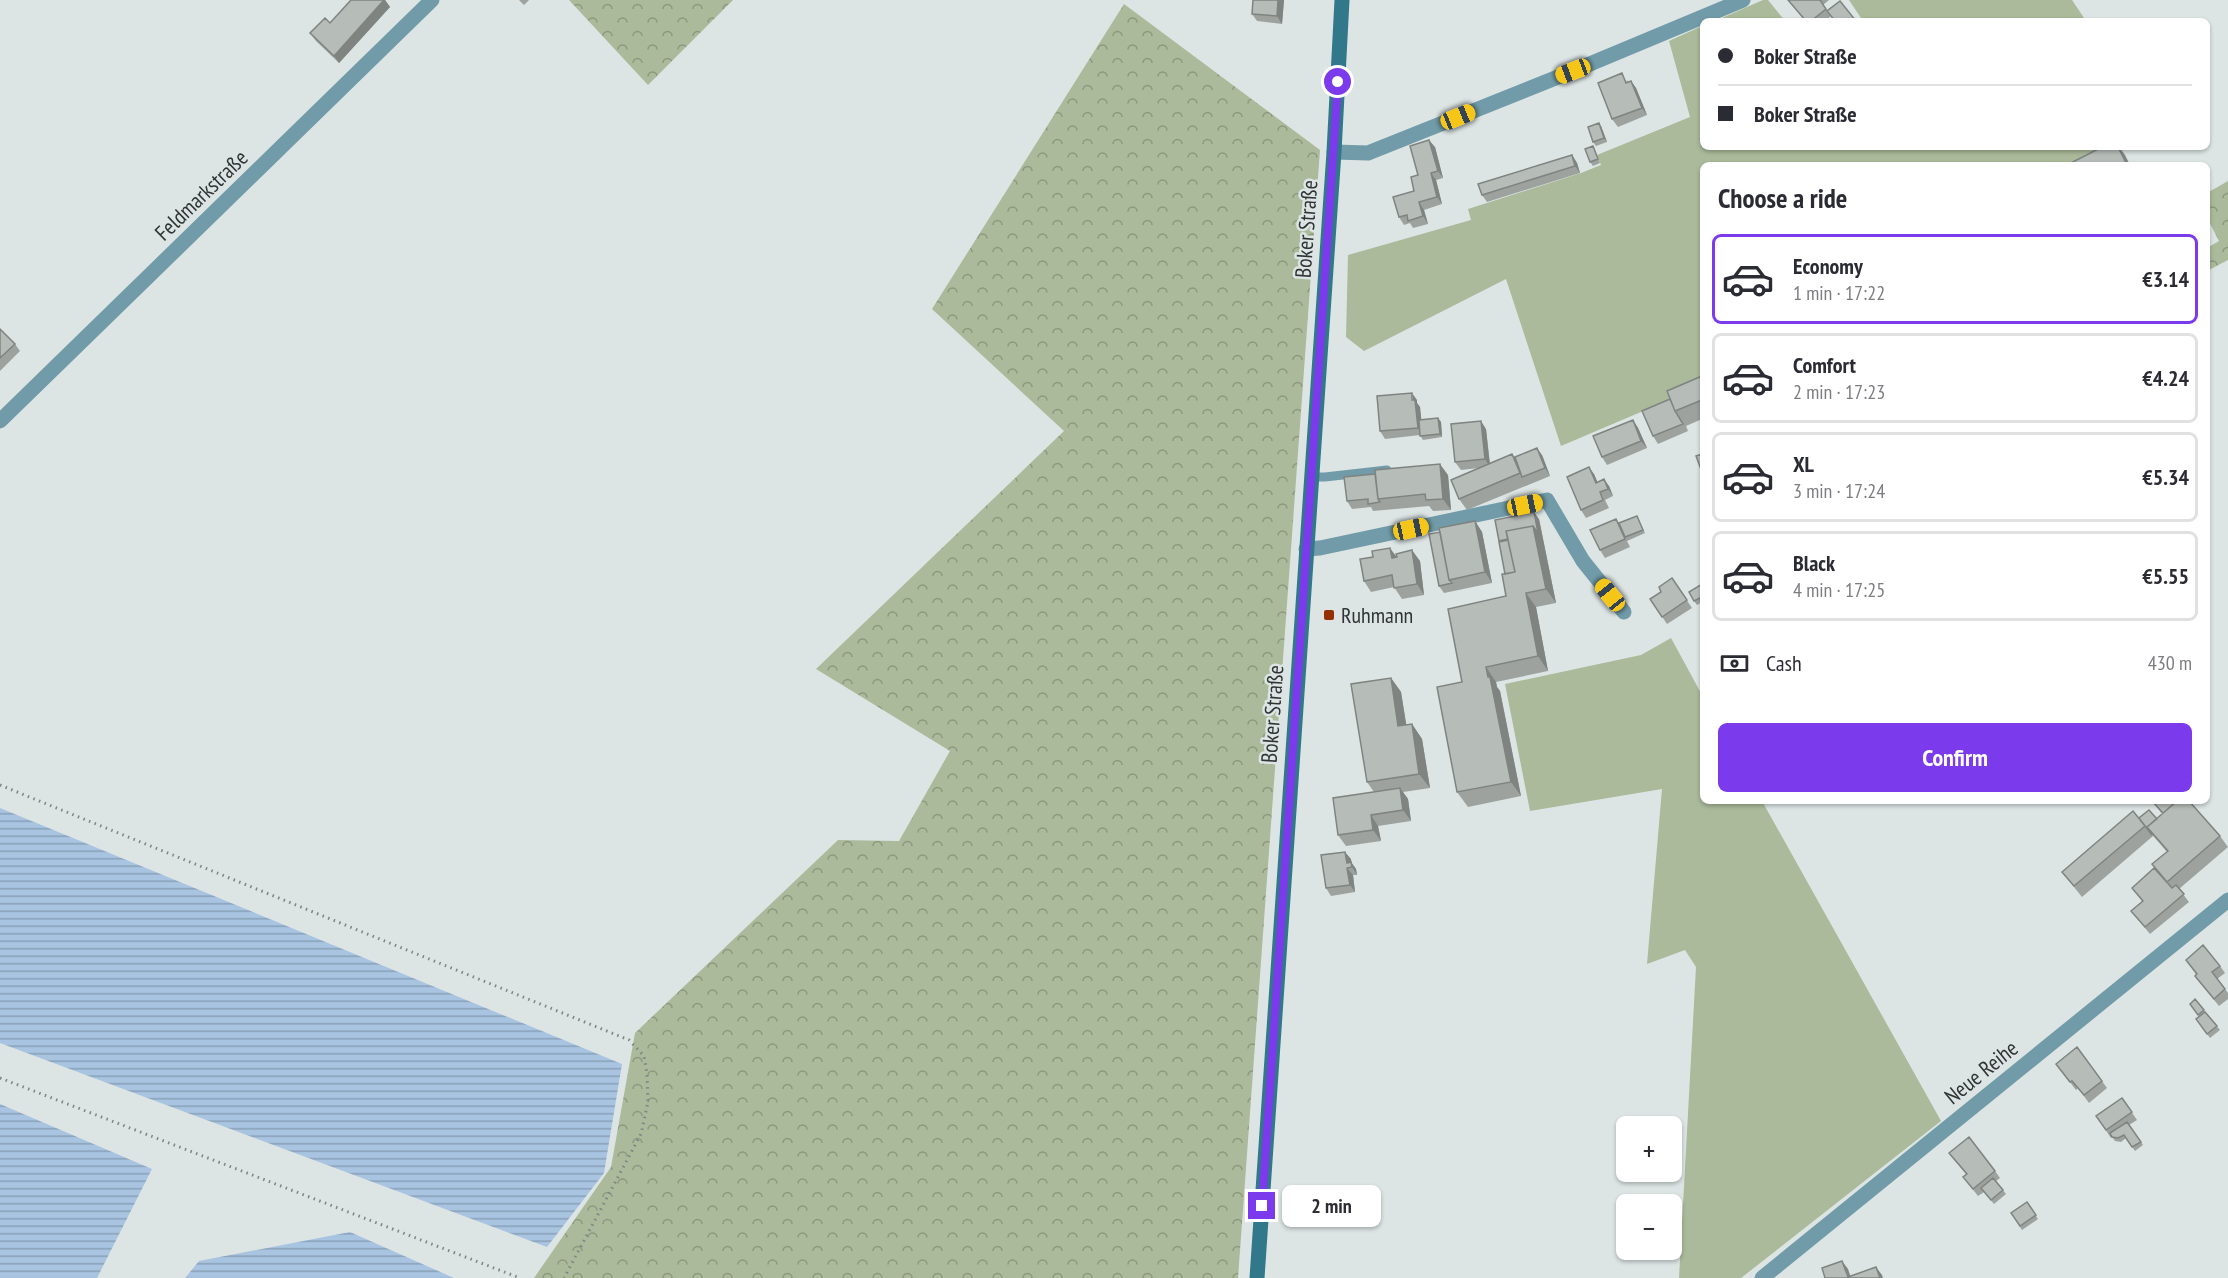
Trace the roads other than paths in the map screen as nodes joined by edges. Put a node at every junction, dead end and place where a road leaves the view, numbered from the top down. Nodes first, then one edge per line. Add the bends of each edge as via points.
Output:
1 (432, 0) edge
2 (1342, 0) edge
3 (1743, 0) edge
4 (1334, 152) junction
5 (0, 421) edge
6 (1392, 470) edge
7 (1311, 477) junction
8 (1306, 549) junction
9 (1624, 612) dead end
10 (2228, 900) edge
11 (1257, 1278) edge
12 (1762, 1278) edge

1 - 5 street, Feldmarkstraße
2 - 4 main road, Boker Straße
3 - 4 street, Boker Straße via 1368,153
4 - 7 main road, Boker Straße
6 - 7 lane
7 - 8 main road, Boker Straße
8 - 9 street via 1548,500 1583,561
8 - 11 main road, Boker Straße
10 - 12 street, Neue Reihe

